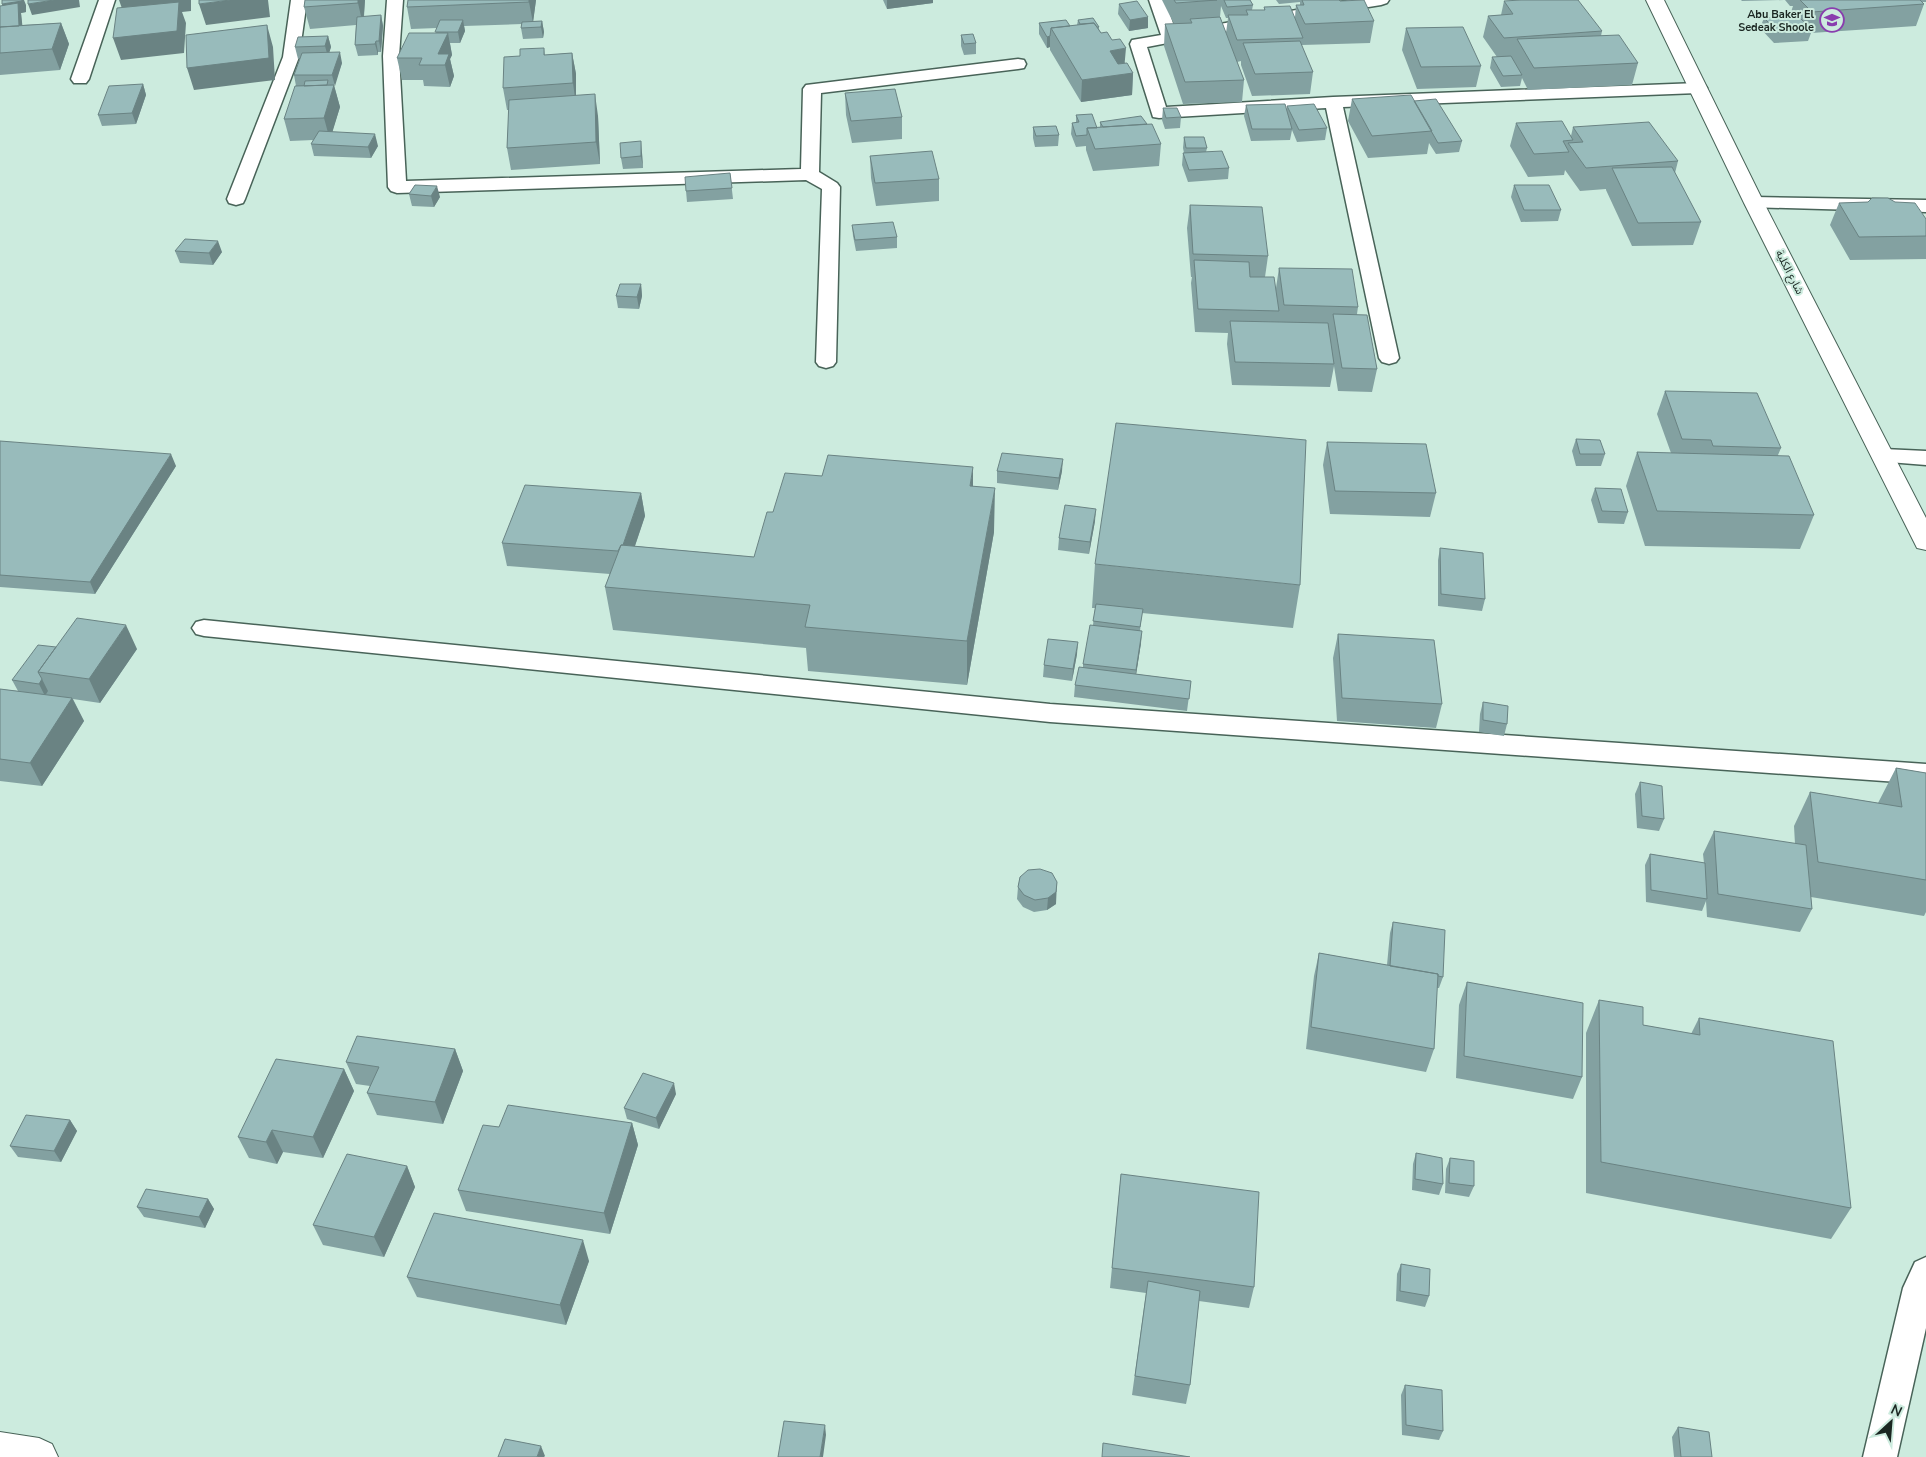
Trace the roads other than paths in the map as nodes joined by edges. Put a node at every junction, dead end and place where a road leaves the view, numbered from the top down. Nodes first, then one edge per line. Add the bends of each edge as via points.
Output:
1 (107, 0) edge
2 (299, 0) edge
3 (395, 0) edge
4 (1157, 0) edge
5 (1381, 0) edge
6 (1655, 0) edge
7 (1170, 38) junction
8 (1018, 64) dead end
9 (80, 80) dead end
10 (1698, 88) junction
11 (1333, 102) junction
12 (810, 174) junction
13 (236, 199) dead end
14 (1754, 203) junction
15 (1926, 206) edge
16 (1389, 358) dead end
17 (826, 362) dead end
18 (1884, 456) junction
19 (1926, 458) edge
20 (1926, 542) edge
21 (204, 628) dead end
22 (1926, 774) edge
23 (1924, 1283) edge
24 (0, 1450) edge
25 (39, 1457) edge
26 (1880, 1457) edge

1 - 9 lane
2 - 13 lane via 291,57
3 - 12 lane via 391,56 397,187
4 - 7 lane
5 - 7 lane via 1272,11
6 - 10 street, شارع الكلية
7 - 11 lane via 1138,44 1159,113
8 - 12 lane via 812,89
10 - 11 lane
10 - 14 street, شارع الكلية
11 - 16 lane
12 - 17 lane via 831,187
14 - 15 lane
14 - 18 street, شارع الكلية
18 - 19 lane
18 - 20 street, شارع الكلية
21 - 22 lane via 1050,713
23 - 26 lane
24 - 25 street

